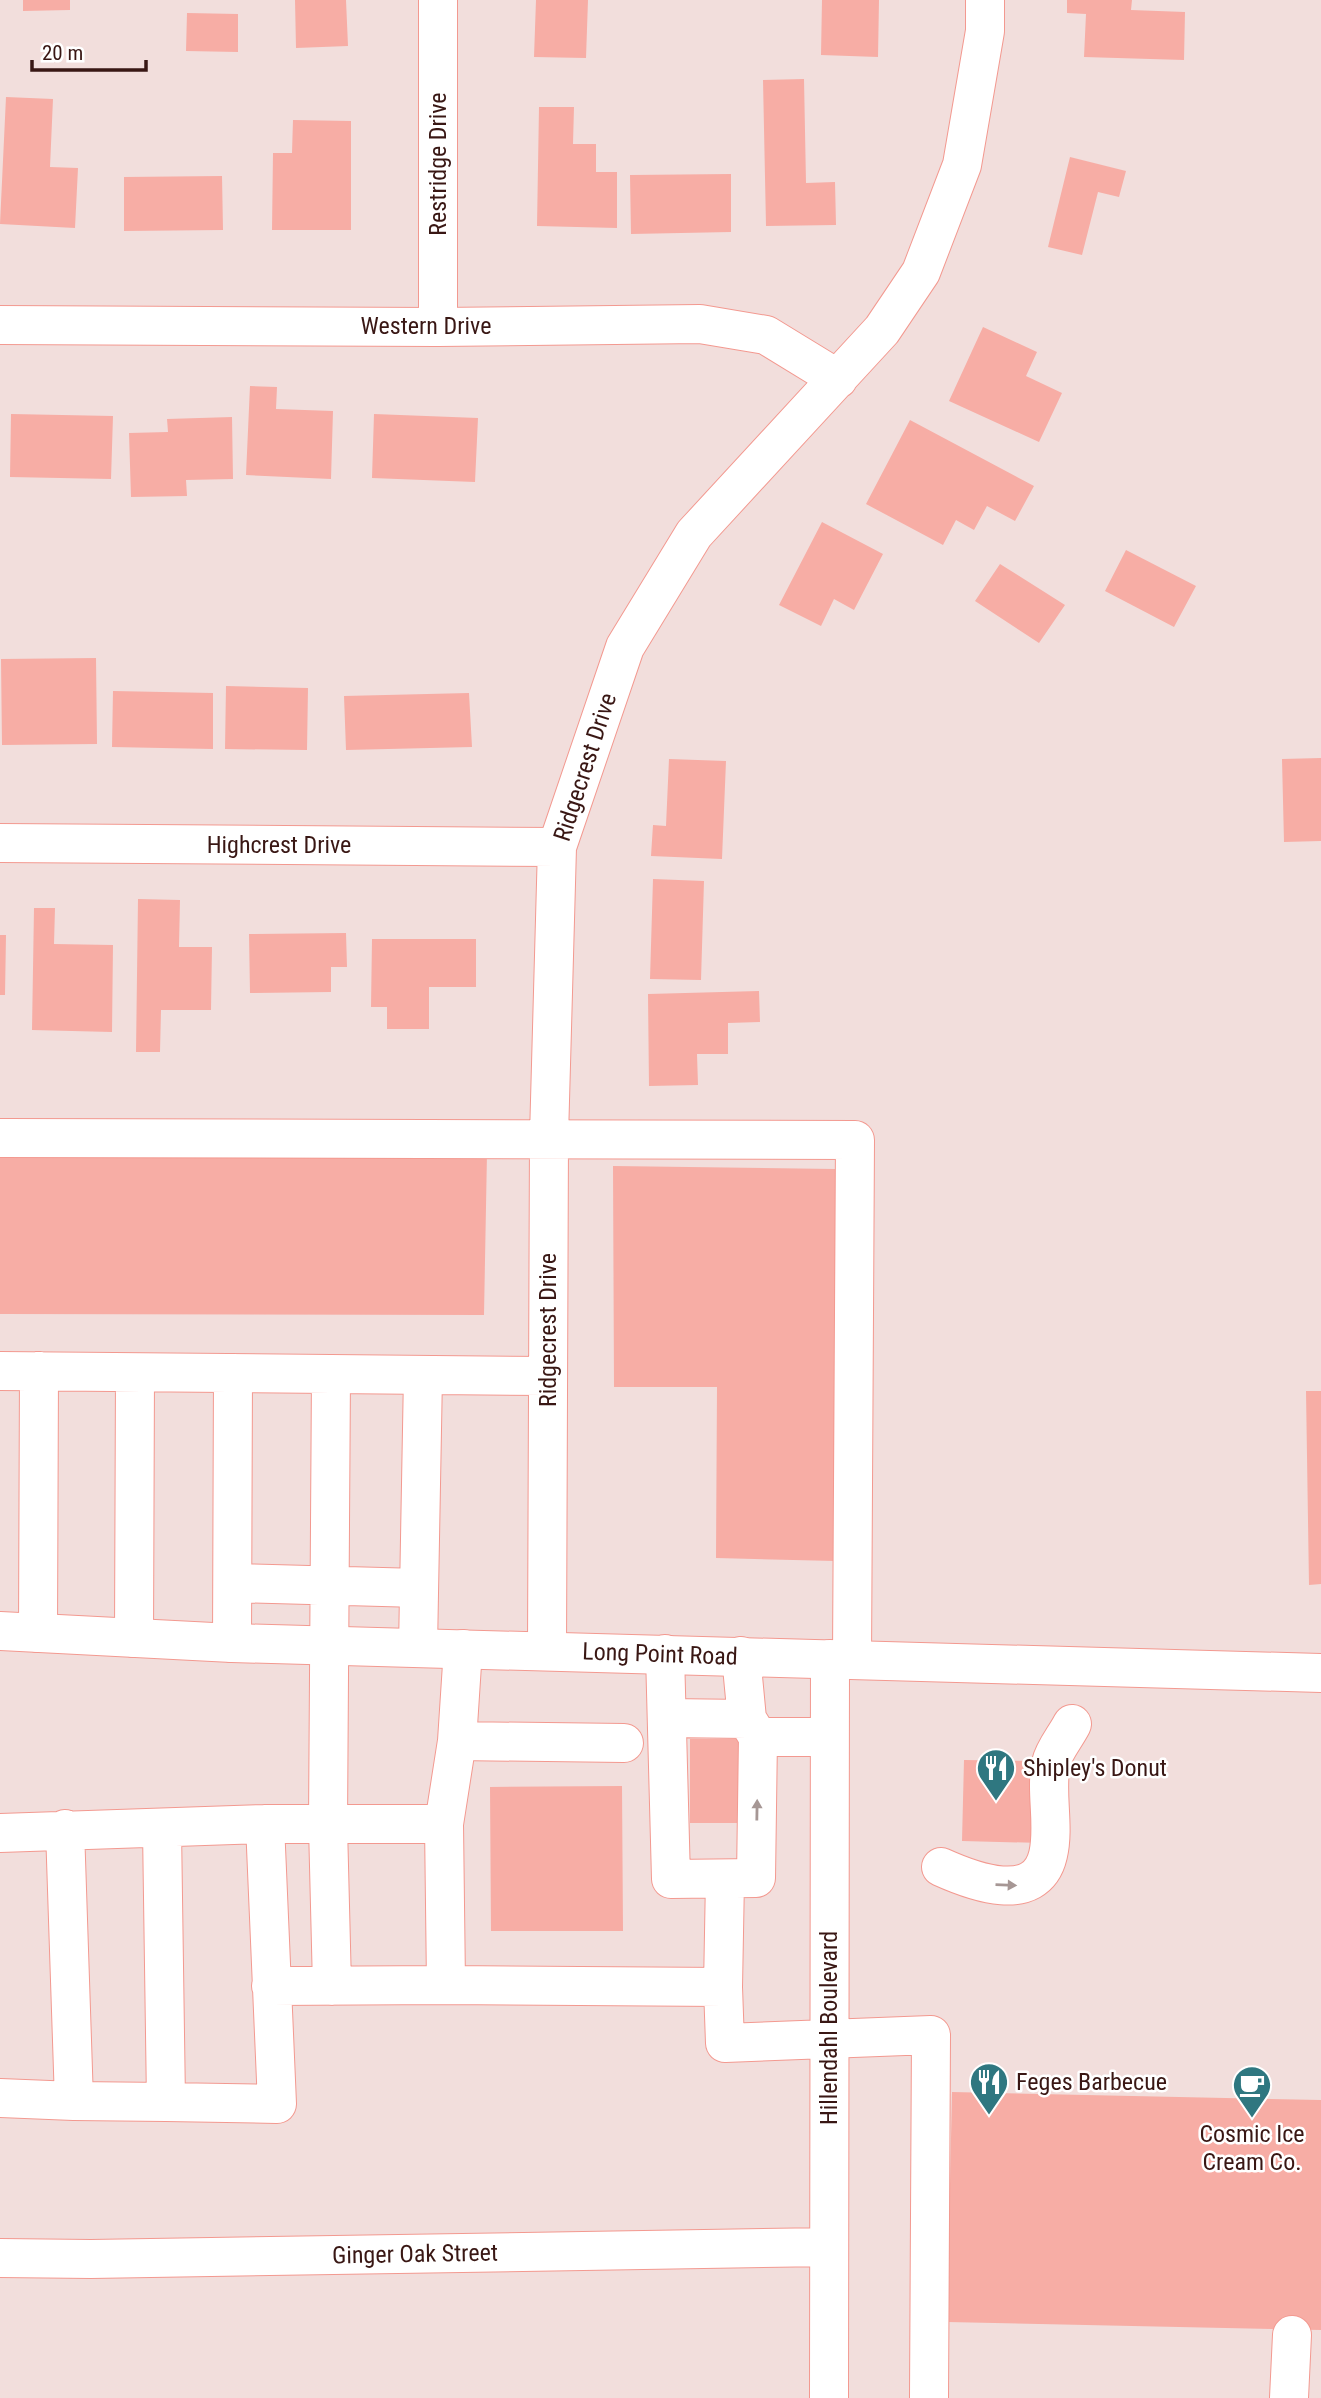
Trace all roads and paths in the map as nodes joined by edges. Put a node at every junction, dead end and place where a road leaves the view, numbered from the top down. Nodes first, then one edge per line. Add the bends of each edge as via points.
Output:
1 (438, 0) edge
2 (985, 0) edge
3 (0, 326) edge
4 (438, 327) junction
5 (838, 379) junction
6 (0, 843) edge
7 (557, 847) junction
8 (549, 1137) junction
9 (0, 1138) edge
10 (0, 1371) edge
11 (39, 1371) junction
12 (135, 1373) junction
13 (233, 1373) junction
14 (331, 1374) junction
15 (423, 1375) junction
16 (548, 1376) junction
17 (233, 1583) junction
18 (328, 1585) junction
19 (419, 1588) junction
20 (0, 1631) edge
21 (37, 1633) junction
22 (134, 1638) junction
23 (232, 1643) junction
24 (328, 1646) junction
25 (418, 1648) junction
26 (463, 1650) junction
27 (547, 1651) junction
28 (665, 1654) junction
29 (741, 1656) junction
30 (841, 1659) junction
31 (1321, 1673) edge
32 (667, 1718) junction
33 (1072, 1724) dead end
34 (752, 1728) junction
35 (829, 1737) junction
36 (457, 1741) junction
37 (624, 1743) dead end
38 (265, 1824) junction
39 (444, 1824) junction
40 (328, 1826) junction
41 (65, 1829) junction
42 (162, 1829) junction
43 (0, 1833) edge
44 (941, 1867) dead end
45 (740, 1878) junction
46 (446, 1985) junction
47 (271, 1986) junction
48 (332, 1986) junction
49 (723, 1987) junction
50 (828, 2038) junction
51 (0, 2098) edge
52 (74, 2101) junction
53 (166, 2102) junction
54 (829, 2246) junction
55 (0, 2258) edge
56 (1292, 2335) dead end
57 (829, 2398) edge
58 (929, 2398) edge
59 (1289, 2398) edge

1 - 4 street, Restridge Drive
2 - 5 street, Ridgecrest Drive via 985,31 961,165 921,272 882,330
3 - 4 street, Western Drive
4 - 5 street, Western Drive via 700,324 766,335
5 - 7 street, Ridgecrest Drive via 694,534 625,647
6 - 7 street, Highcrest Drive
7 - 8 street, Ridgecrest Drive
8 - 9 street
8 - 16 street, Ridgecrest Drive
8 - 30 street, Hillendahl Boulevard via 855,1140
10 - 11 street
11 - 12 street
11 - 21 street
12 - 13 street
12 - 22 street
13 - 14 street
13 - 17 street
14 - 15 street
14 - 18 street
15 - 16 street
15 - 19 street
16 - 27 street, Ridgecrest Drive
17 - 18 street
17 - 23 street
18 - 19 street
18 - 24 street
19 - 25 street
20 - 21 street, Long Point Road
21 - 22 street, Long Point Road
22 - 23 street, Long Point Road
23 - 24 street, Long Point Road
24 - 25 street, Long Point Road
24 - 40 street
25 - 26 street, Long Point Road
26 - 27 street, Long Point Road
26 - 36 street
27 - 28 street, Long Point Road
28 - 29 street, Long Point Road
28 - 32 street
29 - 30 street, Long Point Road
29 - 34 street
30 - 31 street, Long Point Road
30 - 35 street, Hillendahl Boulevard
32 - 34 street
32 - 45 street via 671,1878
44 -> 33 street via 1004,1887 1021,1885 1039,1873 1048,1856 1052,1762
34 - 35 street
45 -> 34 street
35 - 50 street, Hillendahl Boulevard
36 - 37 street
36 - 39 street
38 - 40 street
38 - 42 street
38 - 47 street
39 - 40 street
39 - 46 street
40 - 48 street
41 - 42 street
41 - 43 street
41 - 52 street
42 - 53 street
45 - 49 street
46 - 48 street
46 - 49 street
47 - 48 street
47 - 53 street via 277,2104
49 - 50 street via 725,2043
50 - 54 street, Hillendahl Boulevard
50 - 58 street via 931,2035
51 - 52 street
52 - 53 street
54 - 55 street, Ginger Oak Street
54 - 57 street, Hillendahl Boulevard
56 - 59 street

